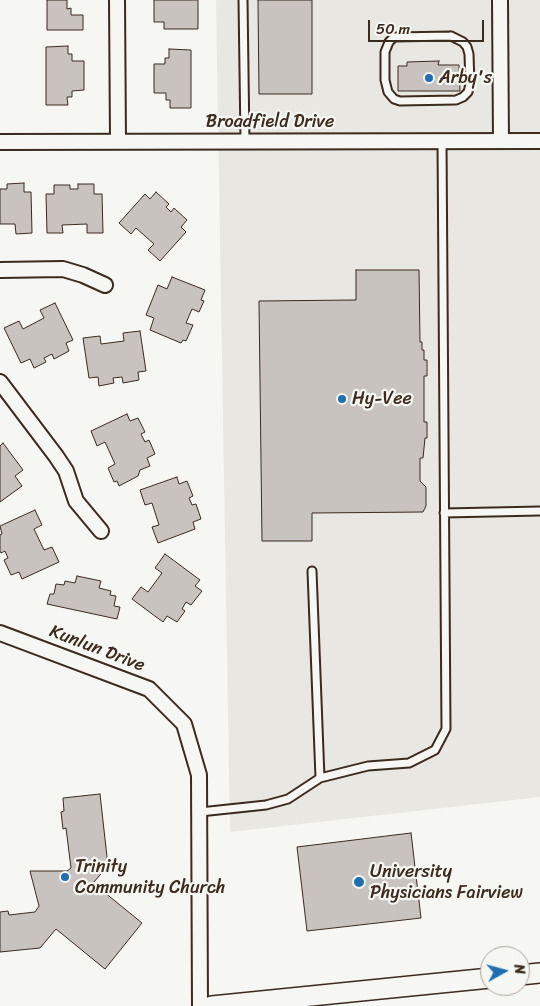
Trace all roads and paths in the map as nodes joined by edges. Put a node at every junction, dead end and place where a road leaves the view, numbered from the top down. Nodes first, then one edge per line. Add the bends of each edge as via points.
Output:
1 (117, 0) edge
2 (243, 0) edge
3 (500, 0) edge
4 (394, 37) joint
5 (118, 140) junction
6 (245, 140) junction
7 (442, 141) junction
8 (501, 141) junction
9 (540, 141) edge
10 (0, 142) edge
11 (0, 270) edge
12 (105, 285) dead end
13 (0, 382) edge
14 (540, 511) edge
15 (444, 513) junction
16 (101, 531) dead end
17 (312, 571) dead end
18 (0, 633) edge
19 (320, 778) junction
20 (200, 812) junction
21 (480, 979) edge
22 (200, 1006) edge
23 (212, 1006) edge

1 - 5 street
2 - 6 lane
3 - 8 street
4 - 4 lane via 451,36 463,42 469,54 468,92 456,100 394,99 388,92 384,63 385,52
5 - 6 street, Broadfield Drive
5 - 10 street, Broadfield Drive
6 - 7 street, Broadfield Drive
7 - 8 street, Broadfield Drive
7 - 15 lane
8 - 9 street, Broadfield Drive
11 - 12 street via 63,269
13 - 16 street via 56,456 66,471 76,501
14 - 15 lane
15 - 19 lane via 446,729 435,750 409,763 368,766
17 - 19 lane
18 - 20 street, Kunlun Drive via 150,689 184,724 199,775
19 - 20 lane via 288,799 266,805
20 - 22 street, Kunlun Drive
21 - 23 street

